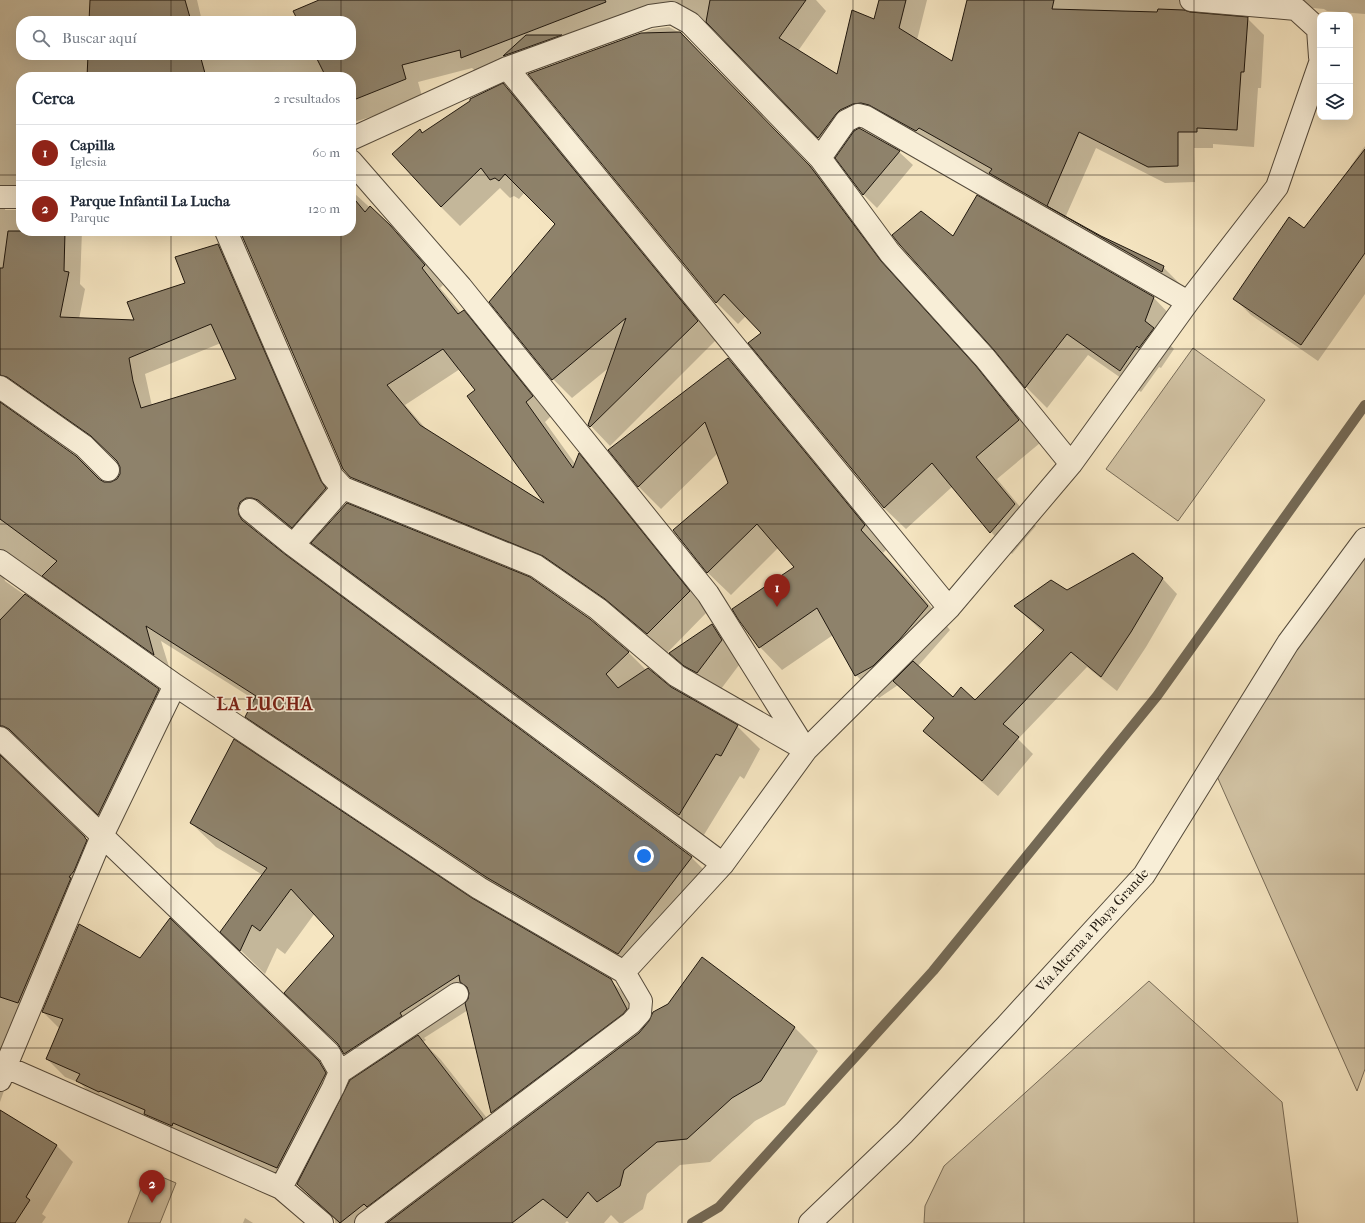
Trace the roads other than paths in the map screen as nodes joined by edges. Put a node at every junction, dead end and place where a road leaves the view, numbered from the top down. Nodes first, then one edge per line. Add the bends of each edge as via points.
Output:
1 (1191, 0) edge
2 (1319, 48) edge
3 (507, 68) junction
4 (1317, 72) edge
5 (356, 137) edge
6 (820, 158) junction
7 (356, 167) edge
8 (0, 197) edge
9 (16, 197) edge
10 (228, 236) edge
11 (1188, 302) junction
12 (0, 387) edge
13 (1071, 464) junction
14 (108, 470) dead end
15 (343, 488) junction
16 (250, 510) dead end
17 (1365, 539) edge
18 (293, 545) junction
19 (0, 561) edge
20 (949, 608) junction
21 (176, 685) junction
22 (0, 738) edge
23 (806, 750) junction
24 (102, 836) junction
25 (723, 864) junction
26 (624, 972) junction
27 (457, 994) dead end
28 (340, 1072) junction
29 (3, 1074) edge
30 (281, 1188) junction
31 (322, 1223) edge
32 (366, 1223) edge
33 (810, 1223) edge

1 - 2 street via 1296,9 1318,29
3 - 5 street
3 - 6 street via 650,16 672,13 690,23
3 - 20 street
4 - 11 street via 1277,187
6 - 11 street via 846,121 858,115 866,116
6 - 13 street via 890,253 985,358
7 - 23 street via 461,287 708,594
8 - 9 street
10 - 15 street via 332,476
11 - 13 street
12 - 14 street via 84,446
13 - 20 street
15 - 18 street
15 - 23 street via 536,566 598,609 677,676
16 - 18 street
17 - 33 street, Vía Alterna a Playa Grande via 1288,643 1144,875 904,1133
18 - 25 street
19 - 21 street
20 - 23 street
21 - 24 street
21 - 26 street via 479,888
22 - 24 street
23 - 25 street
24 - 28 street via 329,1053
24 - 29 street
25 - 26 street
26 - 32 street via 641,1001 640,1013 631,1023
27 - 28 street
28 - 30 street
29 - 30 street
30 - 31 street

